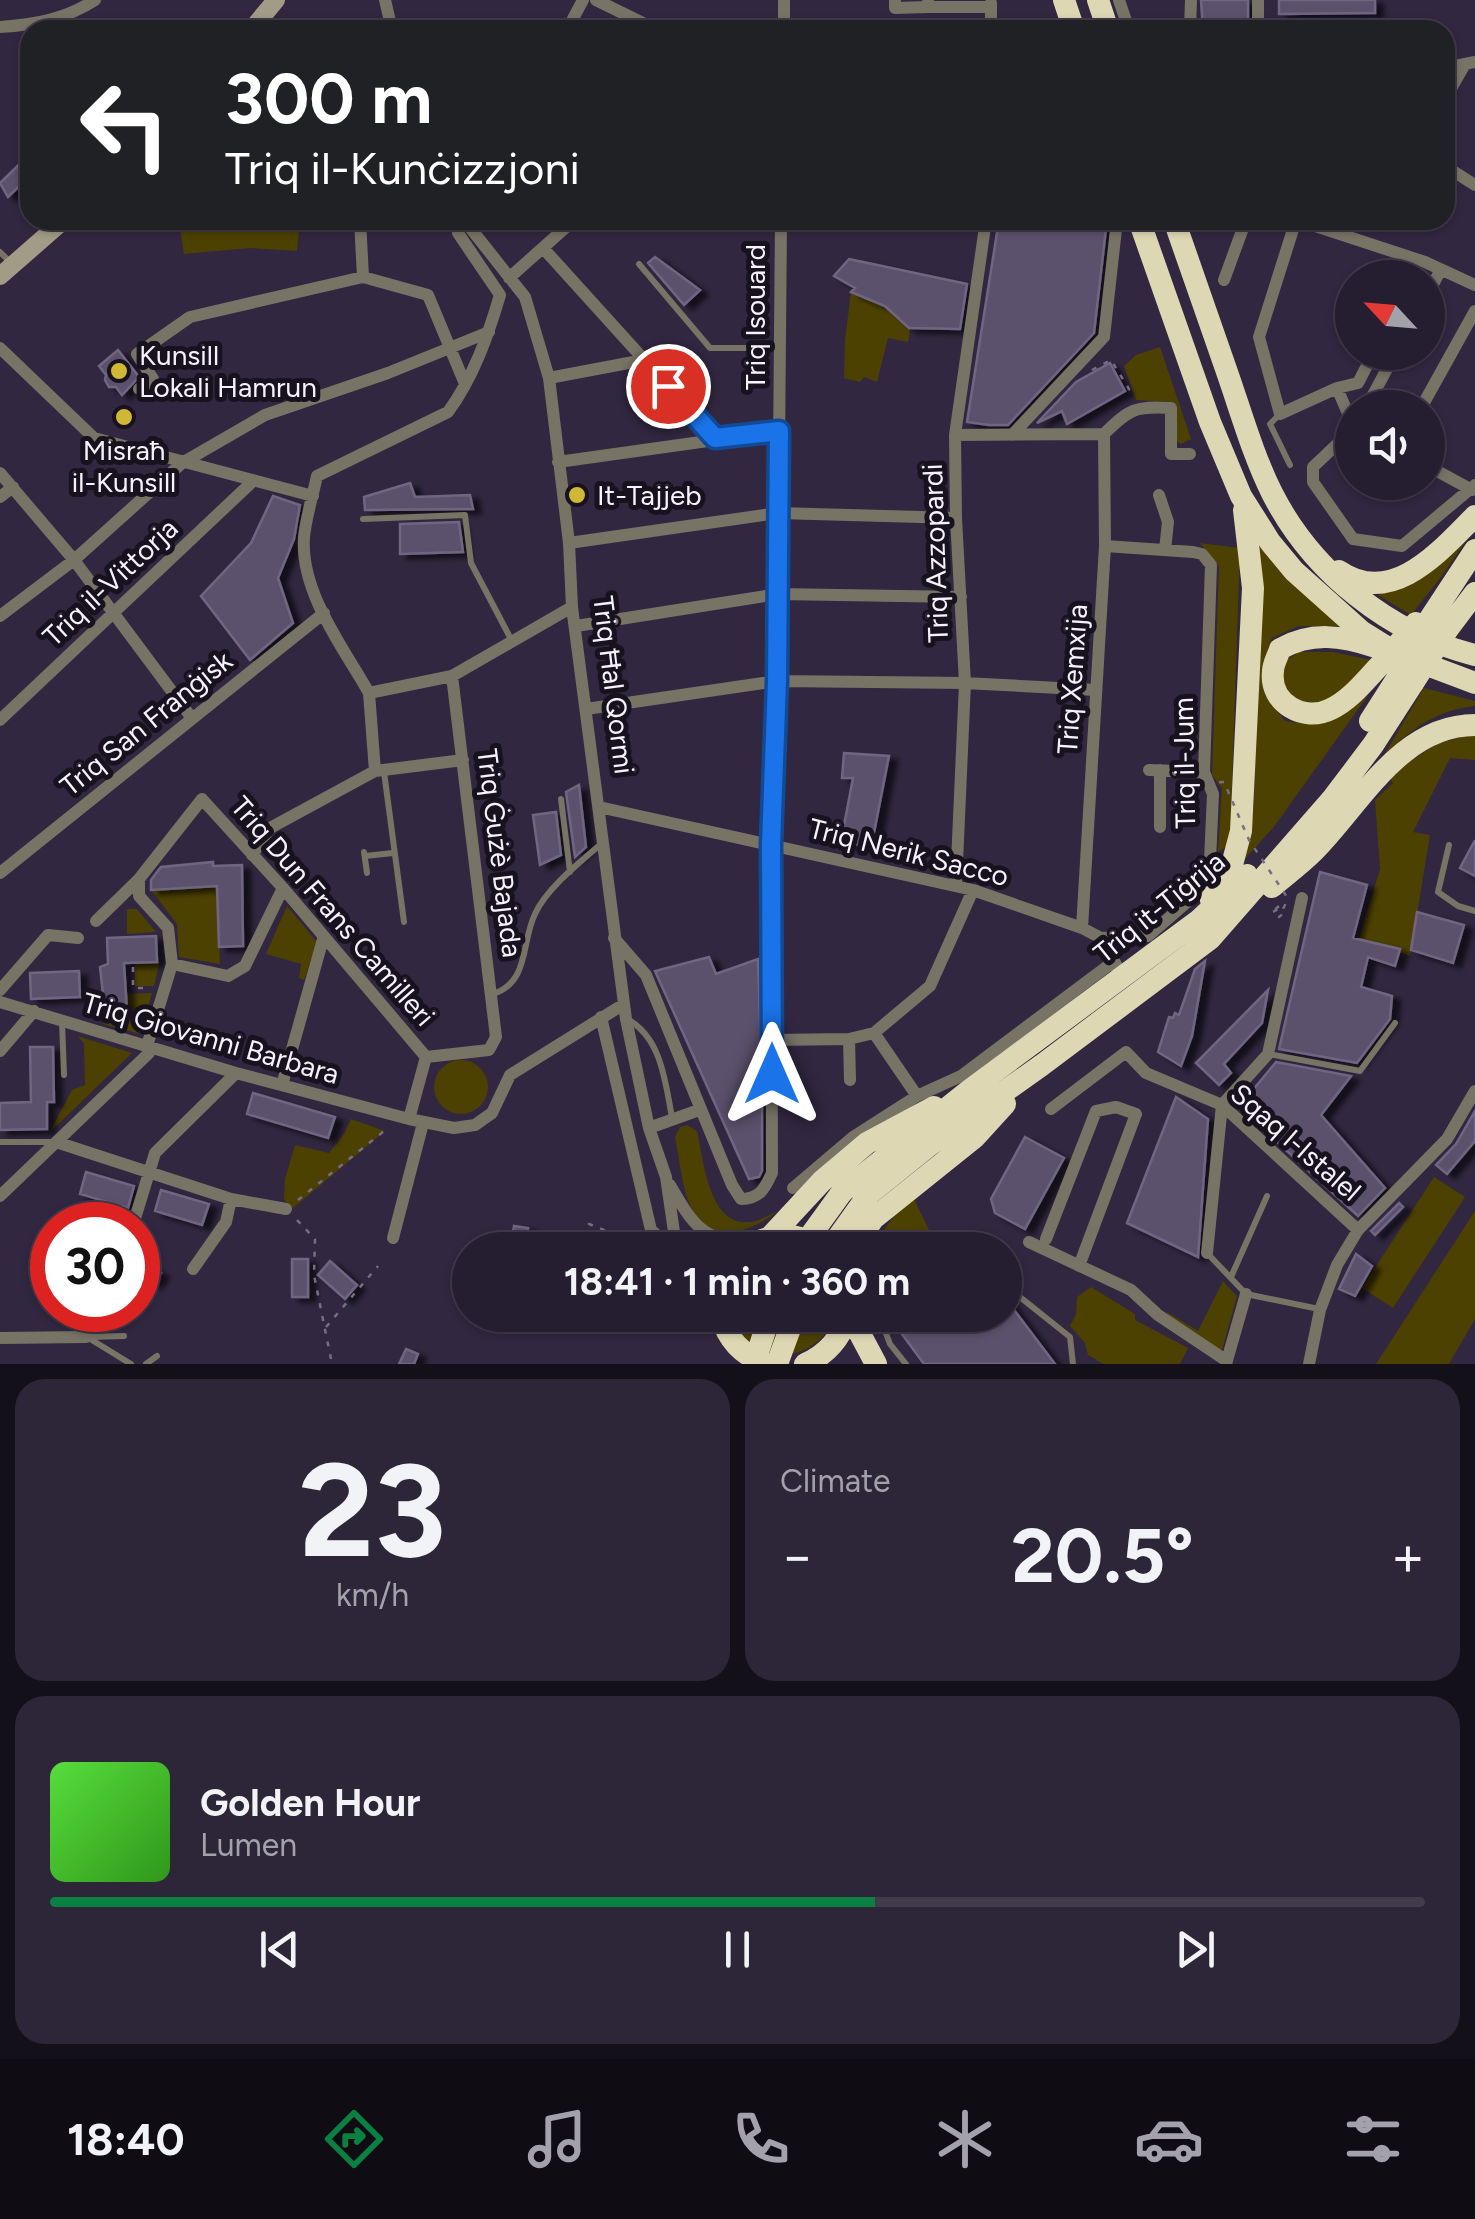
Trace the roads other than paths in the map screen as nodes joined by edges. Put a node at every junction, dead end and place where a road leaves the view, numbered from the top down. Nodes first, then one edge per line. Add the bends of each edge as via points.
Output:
1 (94, 0) edge
2 (276, 0) edge
3 (596, 0) edge
4 (896, 0) edge
5 (928, 4) edge
6 (991, 4) edge
7 (47, 20) edge
8 (259, 20) edge
9 (637, 20) edge
10 (1470, 63) edge
11 (1455, 85) edge
12 (50, 230) edge
13 (361, 230) edge
14 (458, 230) edge
15 (468, 230) edge
16 (563, 230) edge
17 (781, 230) edge
18 (985, 230) edge
19 (1116, 230) edge
20 (1143, 230) edge
21 (1178, 230) edge
22 (1242, 230) edge
23 (1294, 230) edge
24 (1327, 230) edge
25 (544, 248) junction
26 (1418, 260) edge
27 (4, 264) edge
28 (640, 264) dead end
29 (1445, 273) edge
30 (363, 277) junction
31 (509, 278) junction
32 (1224, 280) dead end
33 (1475, 285) edge
34 (1475, 311) edge
35 (489, 332) junction
36 (449, 347) junction
37 (0, 348) edge
38 (780, 348) junction
39 (644, 360) junction
40 (1365, 370) edge
41 (549, 378) junction
42 (465, 384) junction
43 (139, 388) dead end
44 (1337, 388) joint
45 (1432, 390) edge
46 (1280, 414) junction
47 (779, 431) junction
48 (1104, 434) junction
49 (956, 435) junction
50 (1012, 435) junction
51 (715, 438) junction
52 (1335, 445) edge
53 (1190, 454) dead end
54 (558, 462) junction
55 (182, 463) junction
56 (1290, 465) dead end
57 (0, 473) edge
58 (1445, 474) edge
59 (254, 481) junction
60 (13, 488) junction
61 (1474, 488) edge
62 (1158, 495) dead end
63 (0, 496) edge
64 (313, 496) junction
65 (1241, 496) junction
66 (778, 513) junction
67 (1475, 516) edge
68 (956, 518) junction
69 (364, 519) dead end
70 (569, 543) junction
71 (1105, 546) junction
72 (1308, 548) junction
73 (1165, 550) junction
74 (1475, 550) edge
75 (74, 560) junction
76 (1475, 593) edge
77 (778, 594) junction
78 (961, 597) junction
79 (572, 606) junction
80 (114, 613) junction
81 (324, 613) junction
82 (0, 616) edge
83 (576, 626) junction
84 (1436, 630) junction
85 (512, 641) junction
86 (1475, 654) edge
87 (1398, 668) junction
88 (452, 676) junction
89 (777, 681) junction
90 (965, 683) junction
91 (1475, 683) edge
92 (1096, 690) junction
93 (368, 693) junction
94 (586, 708) junction
95 (191, 717) junction
96 (0, 720) edge
97 (1475, 725) edge
98 (462, 760) junction
99 (379, 770) junction
100 (1205, 777) junction
101 (561, 800) dead end
102 (599, 807) junction
103 (1160, 827) dead end
104 (602, 844) junction
105 (771, 844) junction
106 (1450, 845) dead end
107 (392, 853) junction
108 (252, 855) junction
109 (570, 872) junction
110 (367, 873) dead end
111 (0, 874) edge
112 (139, 879) junction
113 (956, 885) junction
114 (283, 888) junction
115 (972, 890) junction
116 (1302, 898) road end
117 (1475, 911) edge
118 (96, 921) dead end
119 (404, 922) dead end
120 (1082, 928) junction
121 (1204, 929) junction
122 (78, 938) dead end
123 (614, 938) junction
124 (1100, 938) junction
125 (324, 939) junction
126 (172, 964) junction
127 (1118, 969) junction
128 (0, 990) edge
129 (493, 994) junction
130 (0, 1002) edge
131 (34, 1010) junction
132 (625, 1012) junction
133 (601, 1016) junction
134 (62, 1021) junction
135 (1394, 1023) dead end
136 (874, 1033) junction
137 (772, 1040) junction
138 (849, 1040) junction
139 (147, 1046) junction
140 (0, 1051) edge
141 (1268, 1054) junction
142 (426, 1057) junction
143 (1042, 1066) junction
144 (236, 1074) junction
145 (64, 1075) dead end
146 (850, 1080) dead end
147 (282, 1085) junction
148 (1475, 1091) edge
149 (967, 1092) junction
150 (917, 1096) junction
151 (1222, 1104) junction
152 (700, 1110) junction
153 (1051, 1110) dead end
154 (672, 1118) junction
155 (411, 1120) junction
156 (649, 1128) junction
157 (0, 1142) edge
158 (56, 1142) junction
159 (147, 1170) junction
160 (666, 1177) junction
161 (793, 1188) dead end
162 (0, 1196) edge
163 (1267, 1196) dead end
164 (231, 1199) junction
165 (139, 1202) edge
166 (286, 1209) road end
167 (1358, 1230) junction
168 (655, 1232) edge
169 (674, 1232) edge
170 (704, 1232) edge
171 (768, 1232) edge
172 (813, 1232) edge
173 (842, 1232) edge
174 (864, 1232) edge
175 (393, 1238) dead end
176 (1046, 1239) dead end
177 (1029, 1242) dead end
178 (1207, 1253) joint
179 (1080, 1266) junction
180 (193, 1269) dead end
181 (1230, 1278) junction
182 (1246, 1294) junction
183 (1022, 1299) edge
184 (1320, 1310) junction
185 (723, 1332) edge
186 (728, 1332) edge
187 (764, 1332) edge
188 (788, 1332) edge
189 (842, 1332) edge
190 (858, 1332) edge
191 (885, 1332) edge
192 (124, 1336) dead end
193 (86, 1337) junction
194 (0, 1338) edge
195 (156, 1356) dead end
196 (835, 1358) edge
197 (1227, 1363) edge
198 (131, 1364) edge
199 (146, 1364) edge
200 (726, 1364) edge
201 (754, 1364) edge
202 (765, 1364) edge
203 (777, 1364) edge
204 (804, 1364) edge
205 (876, 1364) edge
206 (906, 1364) edge
207 (1073, 1364) edge
208 (1310, 1364) edge

1 - 7 street
2 - 8 main road
3 - 9 street
4 - 5 street via 895,8
5 - 6 street
10 - 11 street
12 - 27 main road
13 - 30 street
14 - 35 street, Triq Ħal Qormi via 500,296
15 - 31 street, Triq Ħal Qormi
16 - 25 street
17 - 38 street, Triq Isouard
18 - 49 street, Triq Azzopardi
19 - 50 street via 1104,337
20 - 65 highway
21 - 72 highway via 1273,494
22 - 32 street
23 - 46 street via 1259,338
24 - 26 street
25 - 31 street
25 - 39 street
28 - 38 lane via 710,348
29 - 33 street
30 - 36 street via 428,295
30 - 43 street via 190,317 138,354 153,379
31 - 41 street, Triq Ħal Qormi via 524,297
34 - 45 street
35 - 36 street
35 - 42 street
36 - 42 street
36 - 55 street via 265,415
37 - 55 street via 94,438
38 - 47 street, Triq Isouard
39 - 41 street
39 - 51 street
40 - 44 street via 1358,383
41 - 54 street, Triq Ħal Qormi
42 - 64 street via 448,412 317,476
44 - 46 street
46 - 56 lane via 1270,424
47 - 51 street
47 - 66 street, Triq Isouard
48 - 50 street
48 - 53 street via 1125,412 1171,408 1170,454
48 - 71 street, Triq Xemxija
49 - 50 street
49 - 68 street, Triq Azzopardi
51 - 54 street
52 - 61 street via 1314,467 1313,482 1353,539 1402,546
54 - 70 street, Triq Ħal Qormi
55 - 59 street
55 - 75 street
57 - 60 street
58 - 61 street
59 - 64 street
59 - 80 street, Triq il-Vittorja
60 - 63 street
60 - 75 street
62 - 73 street via 1168,522
64 - 81 street via 304,538 308,576
65 - 87 highway via 1294,571
65 - 121 highway via 1252,588 1241,831
66 - 68 street
66 - 70 street
66 - 77 street, Triq Isouard
67 - 72 highway via 1429,562 1392,583 1352,580
68 - 78 street, Triq Azzopardi
69 - 85 lane via 465,515 471,563
70 - 79 street, Triq Ħal Qormi
71 - 73 street, Triq il-Jum
71 - 92 street, Triq Xemxija
72 - 84 highway via 1394,623
73 - 100 street, Triq il-Jum via 1193,549 1211,565
74 - 84 highway, Triq it-Tiġrija
75 - 80 street
75 - 82 street
76 - 84 highway
77 - 78 street
77 - 83 street
77 - 89 street, Triq Isouard
78 - 90 street, Triq Azzopardi
79 - 83 street, Triq Ħal Qormi
79 - 85 street
80 - 95 street
80 - 96 street, Triq il-Vittorja
81 - 93 street
81 - 95 street, Triq San Franġisk
83 - 94 street, Triq Ħal Qormi
84 - 86 highway
84 - 87 highway, Triq it-Tiġrija, bridge
84 - 87 highway, bridge
85 - 88 street
87 - 87 highway via 1333,636 1300,638 1280,649 1272,673 1288,707 1316,714
87 - 91 highway
87 - 121 highway, Triq it-Tiġrija via 1373,746 1333,798
88 - 93 street
88 - 98 street, Triq Ġużè Bajada
89 - 90 street
89 - 94 street
89 - 105 street, Triq Isouard
90 - 92 street
90 - 113 street, Triq Azzopardi
92 - 120 street, Triq Xemxija
93 - 99 street
94 - 102 street, Triq Ħal Qormi
95 - 111 street, Triq San Franġisk
97 - 121 highway via 1408,748 1312,854
98 - 99 street
98 - 129 street, Triq Ġużè Bajada
99 - 107 lane
99 - 108 street via 270,828
100 - 103 street via 1155,770
100 - 124 street, Triq il-Jum via 1213,794 1209,884 1148,936
101 - 109 lane
102 - 104 street, Triq Ħal Qormi
102 - 105 street, Triq Nerik Sacco
104 - 109 lane
104 - 123 street, Triq Ħal Qormi
105 - 113 street, Triq Nerik Sacco
105 - 137 street, Triq Isouard
106 - 117 lane via 1438,892
107 - 110 lane via 365,854
107 - 119 lane
108 - 112 street, Triq Dun Frans Camilleri via 202,798
108 - 114 street, Triq Dun Frans Camilleri
109 - 129 lane via 535,913 520,971 507,989
112 - 118 street
112 - 126 street via 139,896 168,928
113 - 115 street, Triq Nerik Sacco
114 - 125 street, Triq Dun Frans Camilleri
114 - 126 street via 245,966 228,976
115 - 120 street, Triq Nerik Sacco
115 - 136 street via 930,986
116 - 141 street
120 - 124 street, Triq Nerik Sacco
121 - 127 highway, Triq it-Tiġrija
121 - 143 highway, Triq it-Tiġrija
122 - 128 street via 48,935
123 - 132 street, Triq Ħal Qormi
123 - 152 street, Triq Isouard via 646,975
124 - 127 street
125 - 142 street, Triq Dun Frans Camilleri
125 - 147 street
126 - 139 street
127 - 149 highway, Triq it-Tiġrija
127 - 150 street via 960,1076
129 - 142 street, Triq Ġużè Bajada via 496,1037 489,1050
130 - 131 street, Triq Giovanni Barbara
131 - 134 street, Triq Giovanni Barbara
131 - 140 street
132 - 133 street
132 - 154 lane via 661,1062
132 - 156 street, Triq Ħal Qormi
133 - 155 street, Triq Giovanni Barbara via 510,1074 492,1113 476,1125
133 - 168 street
134 - 139 street, Triq Giovanni Barbara
134 - 145 lane
135 - 141 lane via 1360,1072
136 - 138 street
136 - 150 street
137 - 138 street
137 - 152 street, Triq Isouard via 772,1172 763,1191 741,1198
138 - 146 street
139 - 144 street, Triq Giovanni Barbara
139 - 158 street via 150,1053
141 - 151 street
142 - 155 street
143 - 173 highway, Triq it-Tiġrija via 870,1194
143 - 174 highway via 974,1138
144 - 147 street, Triq Giovanni Barbara
144 - 159 street via 155,1152
147 - 155 street, Triq Giovanni Barbara
148 - 167 street via 1447,1140
149 - 171 highway via 866,1143
149 - 172 highway, Triq it-Tiġrija, bridge via 842,1192
150 - 161 street
151 - 153 street, Sqaq l-Istalel via 1146,1073 1126,1052
151 - 167 street, Sqaq l-Istalel
151 - 178 street
152 - 154 street
154 - 156 street
155 - 175 street
156 - 160 street, Triq Ħal Qormi
157 - 158 lane
158 - 159 street
158 - 162 street
159 - 164 street
159 - 165 street
160 - 169 street, Triq Ħal Qormi
160 - 170 street, Triq Ħal Qormi via 690,1221
163 - 181 lane
164 - 166 street
164 - 180 street via 226,1222
167 - 184 street
176 - 179 street via 1096,1112 1116,1107 1136,1114
177 - 179 street
178 - 181 lane
179 - 197 street via 1131,1290
181 - 182 lane
182 - 184 lane
182 - 197 street
183 - 207 lane via 1070,1337
184 - 208 street
185 - 200 highway
186 - 202 highway via 736,1346
187 - 201 highway, bridge
188 - 203 highway
189 - 196 highway
190 - 205 highway
191 - 206 lane
192 - 193 lane
193 - 194 street
193 - 198 lane
195 - 199 lane
196 - 204 highway

